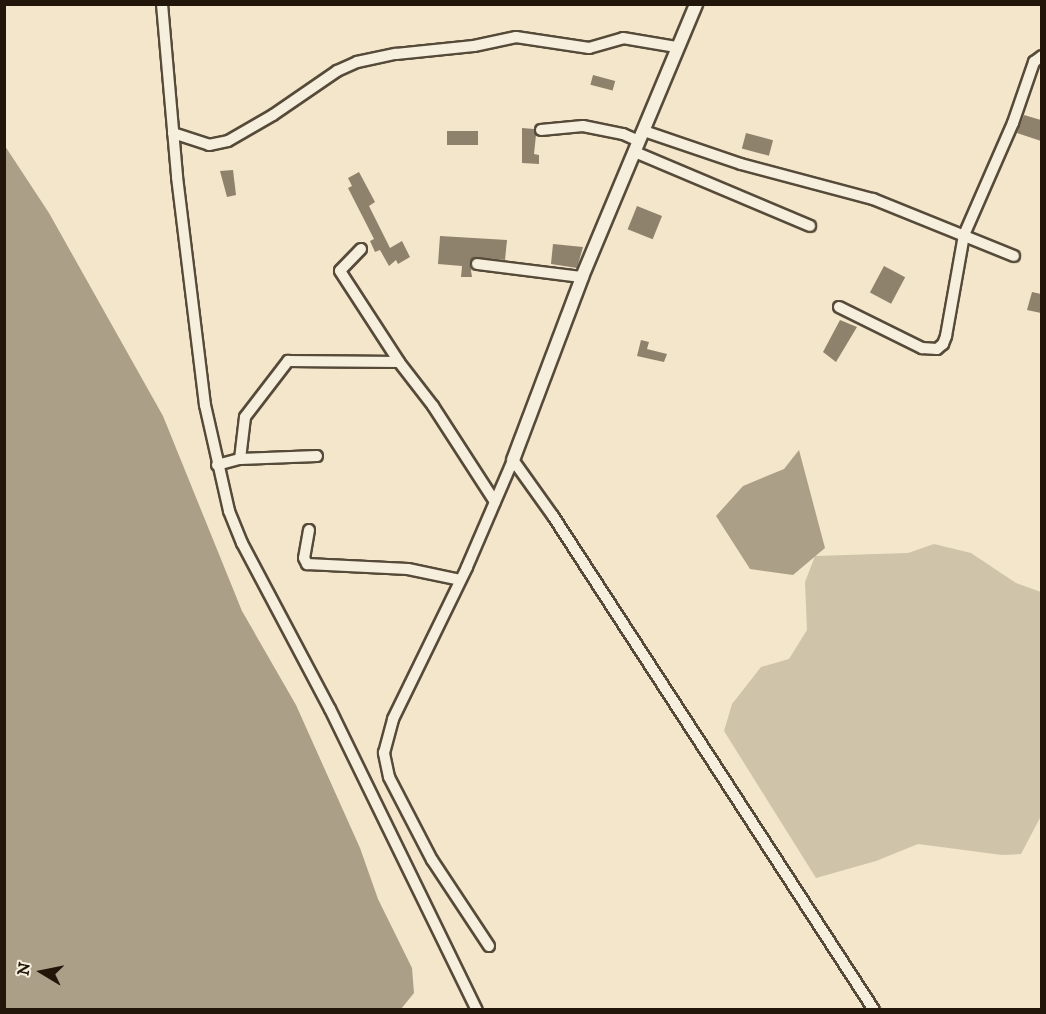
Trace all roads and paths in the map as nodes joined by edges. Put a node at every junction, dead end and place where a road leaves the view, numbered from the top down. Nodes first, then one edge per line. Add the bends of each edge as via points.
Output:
1 (162, 4) edge
2 (696, 4) edge
3 (676, 47) junction
4 (1041, 56) edge
5 (541, 130) dead end
6 (173, 134) junction
7 (639, 141) junction
8 (810, 226) dead end
9 (964, 235) junction
10 (361, 249) dead end
11 (1014, 256) dead end
12 (477, 264) dead end
13 (582, 277) junction
14 (839, 307) dead end
15 (399, 362) junction
16 (317, 456) dead end
17 (240, 459) junction
18 (513, 460) junction
19 (217, 465) junction
20 (495, 502) junction
21 (309, 530) dead end
22 (460, 580) junction
23 (489, 946) dead end
24 (477, 1010) edge
25 (874, 1010) edge

1 - 6 street
2 - 3 street
3 - 6 street via 623,38 589,48 516,37 474,46 396,54 357,62 337,71 228,141 209,145
3 - 7 street
4 - 9 street via 1034,62 1013,123
5 - 7 street via 583,126
6 - 19 street via 205,405
7 - 8 street
7 - 9 street via 873,199
7 - 13 street
9 - 11 street
9 - 14 street via 946,336 937,348 913,344
10 - 15 street via 340,271
12 - 13 street
13 - 18 street
15 - 17 street via 288,361 245,417
15 - 20 street via 433,406
16 - 17 street
17 - 19 street
18 - 20 street
18 - 25 street
19 - 24 street via 242,543 330,709
20 - 22 street
21 - 22 street via 304,558 307,564 408,569
22 - 23 street via 393,719 384,753 389,777 432,860

